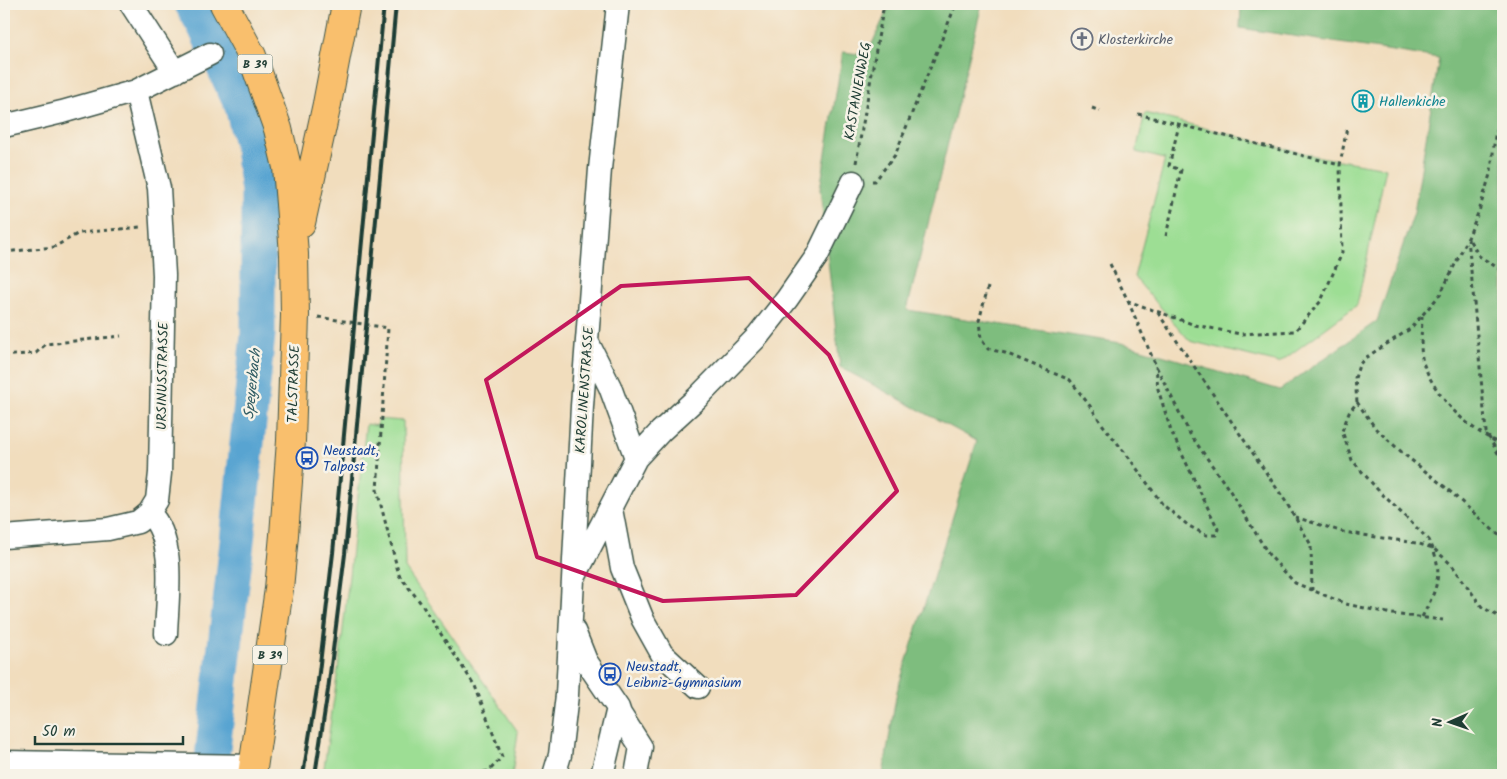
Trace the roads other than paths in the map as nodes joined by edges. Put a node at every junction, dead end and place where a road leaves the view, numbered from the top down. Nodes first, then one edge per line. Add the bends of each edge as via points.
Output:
1 (131, 4) edge
2 (224, 4) edge
3 (346, 4) edge
4 (618, 4) edge
5 (210, 54) dead end
6 (175, 72) junction
7 (136, 91) junction
8 (327, 104) junction
9 (4, 126) edge
10 (278, 129) junction
11 (853, 182) road end
12 (294, 254) junction
13 (588, 344) junction
14 (636, 458) junction
15 (611, 509) junction
16 (149, 513) junction
17 (4, 537) edge
18 (573, 579) junction
19 (571, 623) junction
20 (166, 634) dead end
21 (698, 687) dead end
22 (618, 708) junction
23 (4, 762) edge
24 (253, 770) edge
25 (554, 775) edge
26 (602, 775) edge
27 (636, 775) edge

1 - 6 street
2 - 10 main road, TALSTRASSE / B 39 via 252,56
3 - 8 main road
4 - 13 street, KAROLINENSTRASSE via 600,169
5 - 6 street
6 - 7 street
7 - 9 street
7 - 16 street, URSINUSSTRASSE via 159,188 164,275 160,473 157,500
8 - 10 main road via 325,110 307,123
8 - 12 main road
10 - 12 main road, TALSTRASSE / B 39 via 288,175
11 - 14 street via 817,256 758,336
12 - 24 main road, TALSTRASSE / B 39 via 289,475 279,589
13 - 14 street via 610,387
13 - 18 street, KAROLINENSTRASSE
14 - 15 street
15 - 18 street
15 - 21 street via 622,568 643,620 662,654
16 - 17 street via 138,522 108,529
16 - 20 street via 160,526 166,546
18 - 19 street, KAROLINENSTRASSE
19 - 22 street via 586,661
19 - 25 street, KAROLINENSTRASSE via 568,695
22 - 26 street
22 - 27 street via 640,747
23 - 24 street via 213,764

